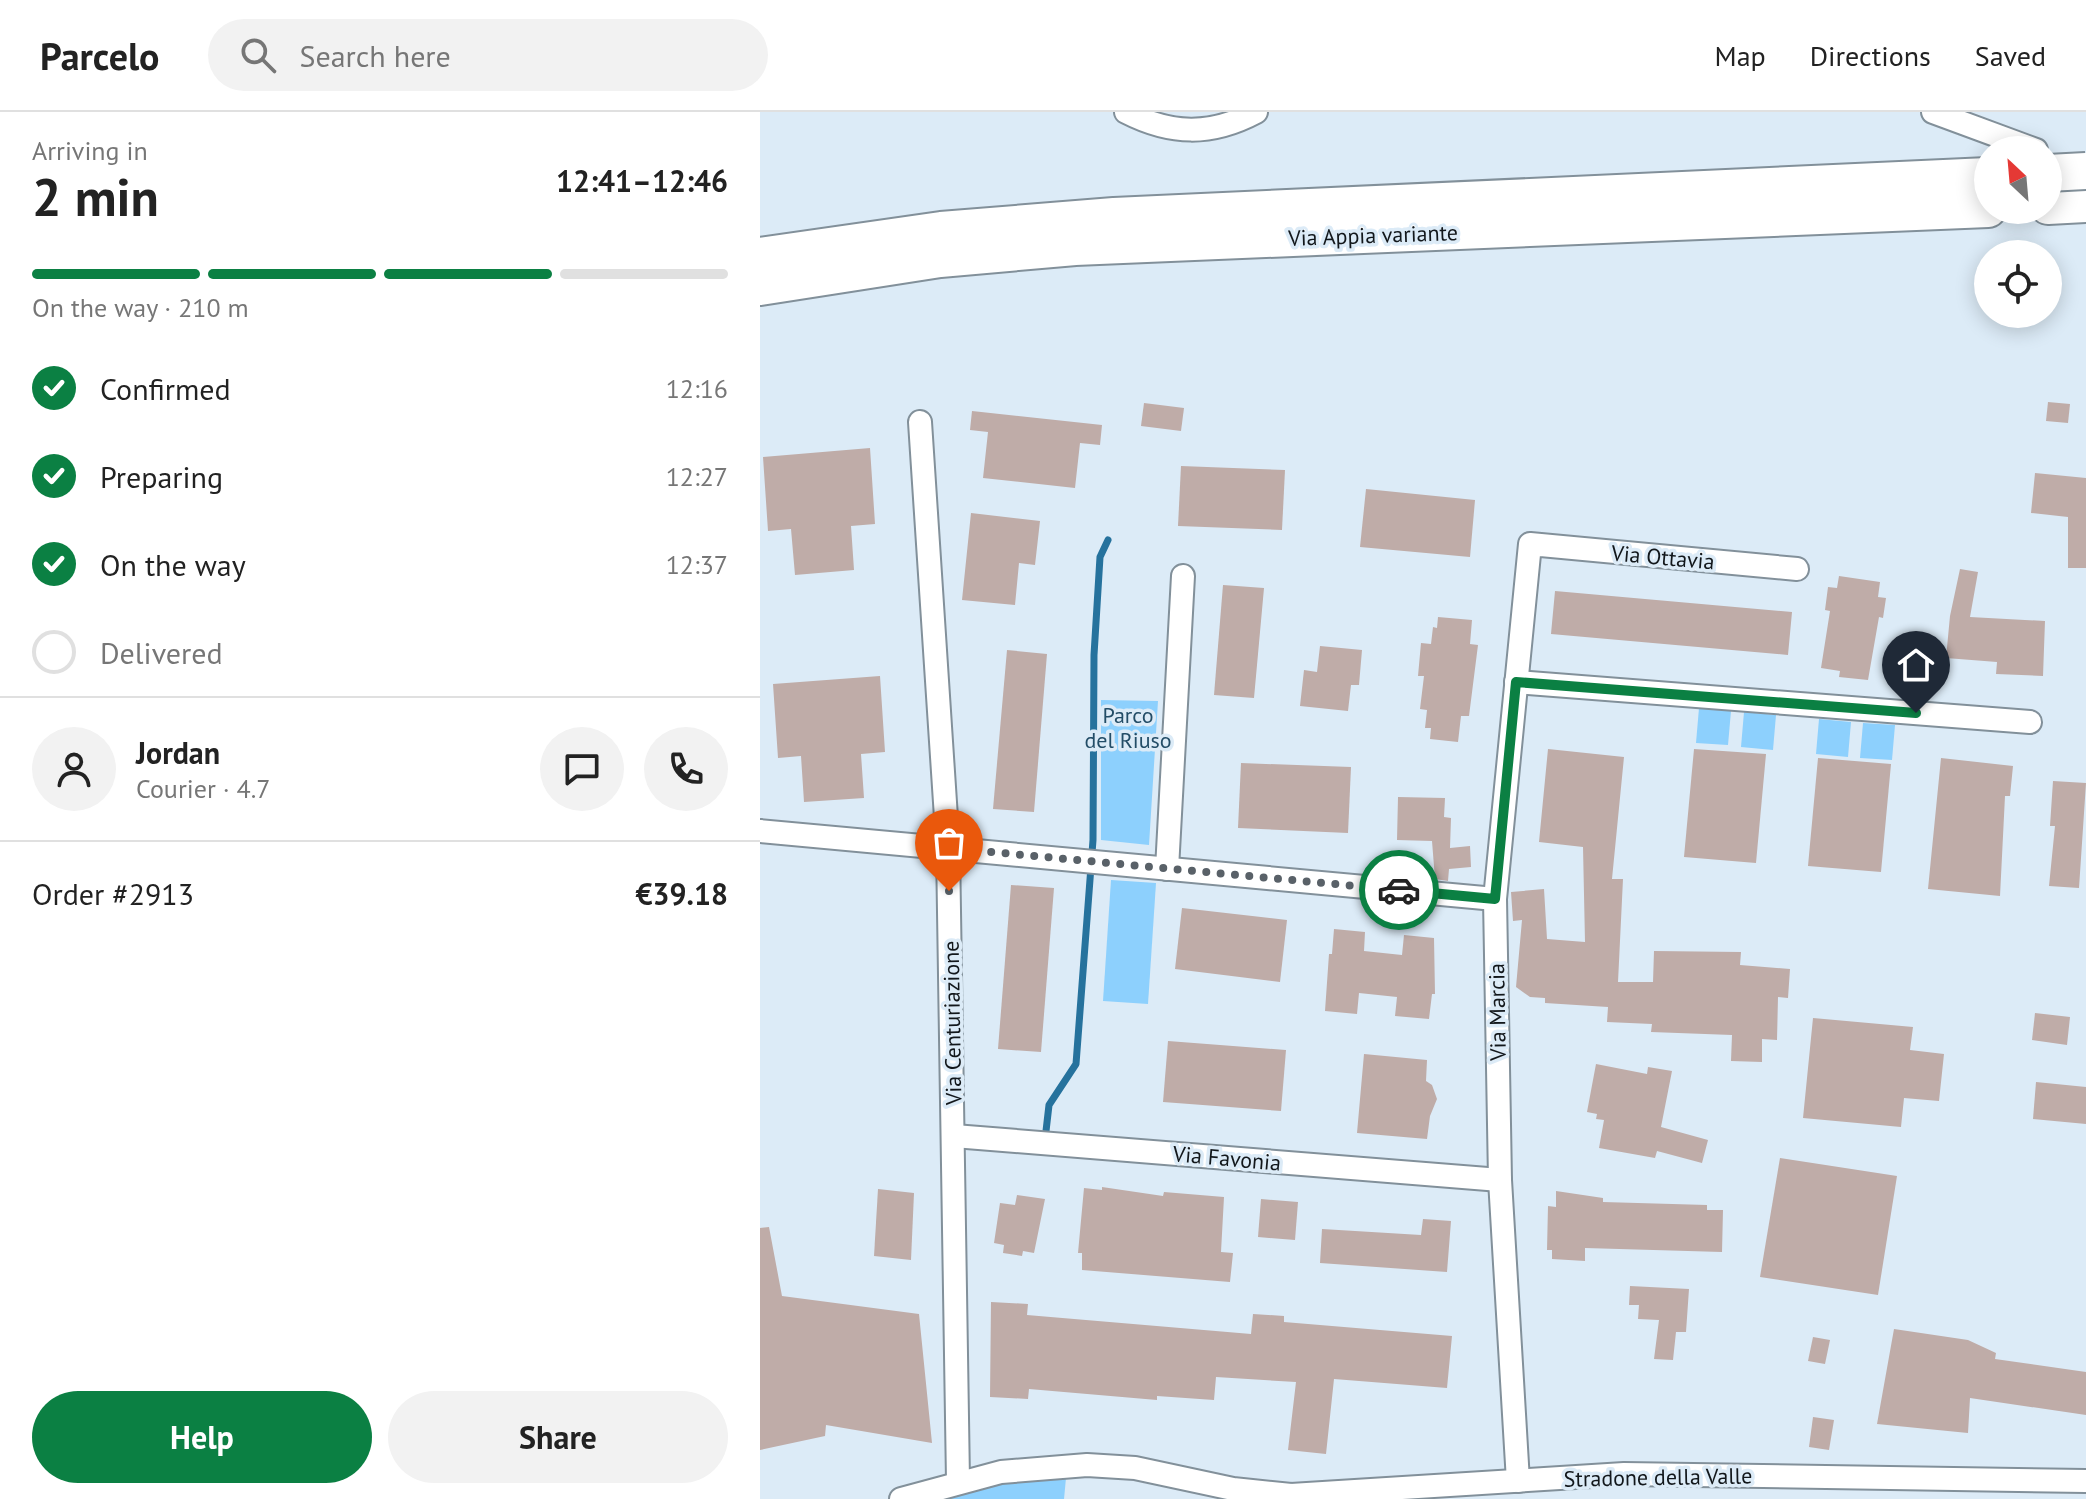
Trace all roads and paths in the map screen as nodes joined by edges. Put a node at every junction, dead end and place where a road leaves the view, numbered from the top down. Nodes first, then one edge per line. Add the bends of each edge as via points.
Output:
1 (1126, 112) edge
2 (1256, 112) edge
3 (1933, 112) edge
4 (1998, 136) edge
5 (2062, 162) edge
6 (2062, 173) edge
7 (2086, 173) edge
8 (1974, 177) edge
9 (2086, 204) edge
10 (2062, 205) edge
11 (1974, 209) edge
12 (1497, 214) junction
13 (760, 256) edge
14 (760, 287) edge
15 (920, 422) dead end
16 (1530, 544) joint
17 (1797, 569) dead end
18 (1183, 576) dead end
19 (1516, 682) junction
20 (2030, 722) dead end
21 (760, 831) edge
22 (948, 848) junction
23 (1167, 869) junction
24 (1495, 899) junction
25 (954, 1136) junction
26 (1500, 1180) junction
27 (958, 1481) junction
28 (1518, 1481) junction
29 (2086, 1481) edge
30 (901, 1499) edge

1 - 2 street via 1161,127 1193,132
3 - 4 street
5 - 7 street
6 - 7 highway, bridge
8 - 12 highway, Via Appia variante
9 - 10 highway
11 - 12 highway, Via Appia variante
12 - 13 highway, Via Appia variante via 1029,221
12 - 14 highway, Via Appia variante via 940,259
15 - 22 street, Via Centuriazione
16 - 17 street, Via Ottavia
16 - 19 street, Via Marcia
18 - 23 street
19 - 20 street
19 - 24 street, Via Marcia
21 - 22 street
22 - 23 street
22 - 25 street, Via Centuriazione
23 - 24 street
24 - 26 street, Via Marcia
25 - 26 street, Via Favonia
25 - 27 street, Via Centuriazione
26 - 28 street, Via Marcia
27 - 28 street, Stradone della Valle via 1013,1470 1087,1465 1135,1468 1291,1495
27 - 30 street, Stradone della Valle
28 - 29 street, Stradone della Valle via 1683,1474

